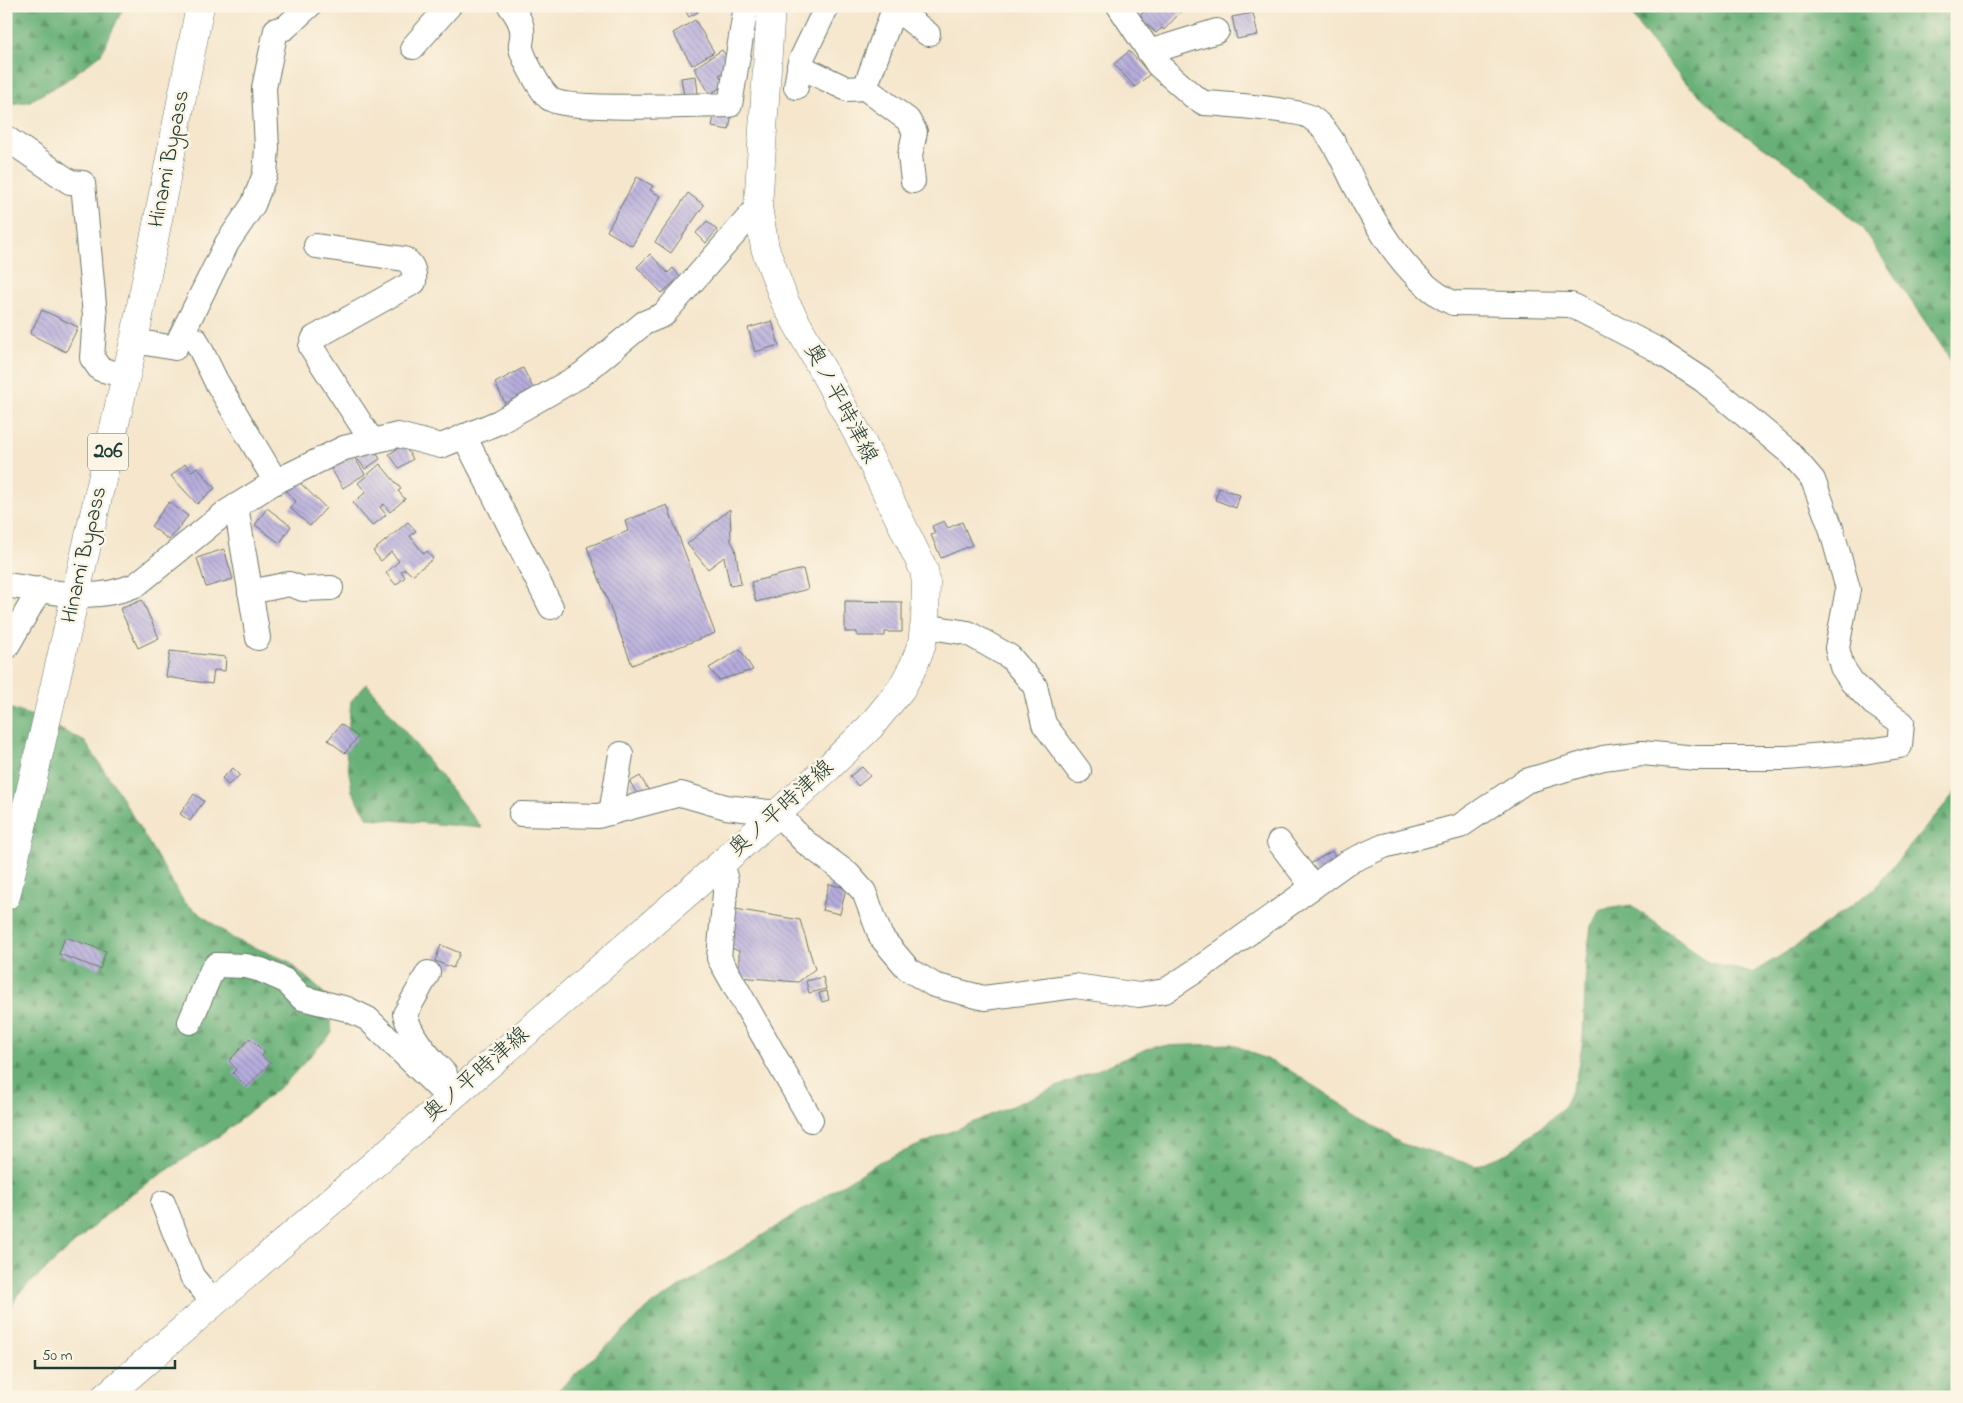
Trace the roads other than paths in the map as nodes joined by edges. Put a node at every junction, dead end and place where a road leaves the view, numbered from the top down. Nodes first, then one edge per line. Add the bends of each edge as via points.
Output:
1 (200, 6) edge
2 (309, 6) edge
3 (449, 6) edge
4 (510, 6) edge
5 (746, 6) edge
6 (771, 6) edge
7 (827, 6) edge
8 (1119, 6) edge
9 (895, 7) edge
10 (1217, 31) dead end
11 (928, 34) dead end
12 (413, 47) dead end
13 (1149, 52) junction
14 (865, 88) junction
15 (6, 138) edge
16 (913, 181) dead end
17 (758, 207) junction
18 (316, 246) dead end
19 (196, 340) dead end
20 (134, 341) junction
21 (125, 376) junction
22 (464, 436) junction
23 (372, 441) junction
24 (276, 482) junction
25 (236, 506) junction
26 (6, 585) edge
27 (330, 588) dead end
28 (40, 589) junction
29 (250, 592) junction
30 (76, 596) junction
31 (551, 608) dead end
32 (924, 626) junction
33 (258, 638) dead end
34 (6, 648) edge
35 (621, 754) dead end
36 (1078, 771) dead end
37 (611, 813) junction
38 (777, 813) junction
39 (521, 814) dead end
40 (1279, 842) dead end
41 (722, 863) junction
42 (1313, 886) junction
43 (6, 896) edge
44 (428, 973) dead end
45 (190, 1022) dead end
46 (455, 1095) junction
47 (811, 1120) dead end
48 (163, 1203) dead end
49 (214, 1303) junction
50 (105, 1397) edge

1 - 20 main road, Hinami Bypass / 206
2 - 20 street via 285,28 276,30 264,88 265,174 253,205 227,243 174,348
3 - 12 street
4 - 5 street via 521,22 520,46 525,59 549,98 560,104 615,106 730,105
6 - 17 main road, 奥ノ平時津線
7 - 14 street via 798,76 847,89
8 - 13 street
9 - 11 street
9 - 14 street
10 - 13 street
13 - 42 street via 1158,65 1204,102 1309,116 1328,136 1379,227 1415,277 1440,297 1453,303 1572,305 1654,348 1703,380 1762,427 1813,480 1832,528 1848,589 1837,648 1842,668 1873,703 1902,723 1900,746 1863,752 1787,758 1696,758 1642,753 1603,758 1526,781 1460,826 1384,846 1346,862
14 - 16 street via 908,120 914,132 910,155
15 - 21 street via 70,182 83,183 95,316 92,358 100,369
17 - 22 street via 663,315 644,323 581,375 499,422
17 - 32 main road, 奥ノ平時津線 via 765,248 785,302 860,438 924,570 927,598
18 - 23 street via 404,259 415,273 414,282 314,338 311,343
19 - 24 street via 216,381
20 - 21 main road, Hinami Bypass / 206
21 - 30 main road, Hinami Bypass / 206
22 - 23 street via 440,446 398,435
22 - 31 street
23 - 24 street via 344,448
24 - 25 street
25 - 29 street
25 - 30 street via 136,585 110,594
26 - 28 street
27 - 29 street via 303,589 288,584
28 - 30 street
28 - 34 street
29 - 33 street
30 - 43 main road, Hinami Bypass / 206
32 - 36 street via 968,633 1010,657 1035,686 1044,724
32 - 38 main road, 奥ノ平時津線 via 914,665 901,689 870,727
35 - 37 street
37 - 38 street via 681,794 726,807
37 - 39 street via 598,816
38 - 41 main road, 奥ノ平時津線
38 - 42 street via 806,842 848,874 864,892 881,937 908,969 934,985 984,998 1075,986 1139,995 1165,991
40 - 42 street
41 - 46 main road, 奥ノ平時津線
41 - 47 street via 726,882 719,958
44 - 46 street via 405,1014 408,1028
45 - 46 street via 216,965 261,970 286,980 302,998 347,1009 368,1019
46 - 49 main road, 奥ノ平時津線
48 - 49 street via 192,1276
49 - 50 main road, 奥ノ平時津線

